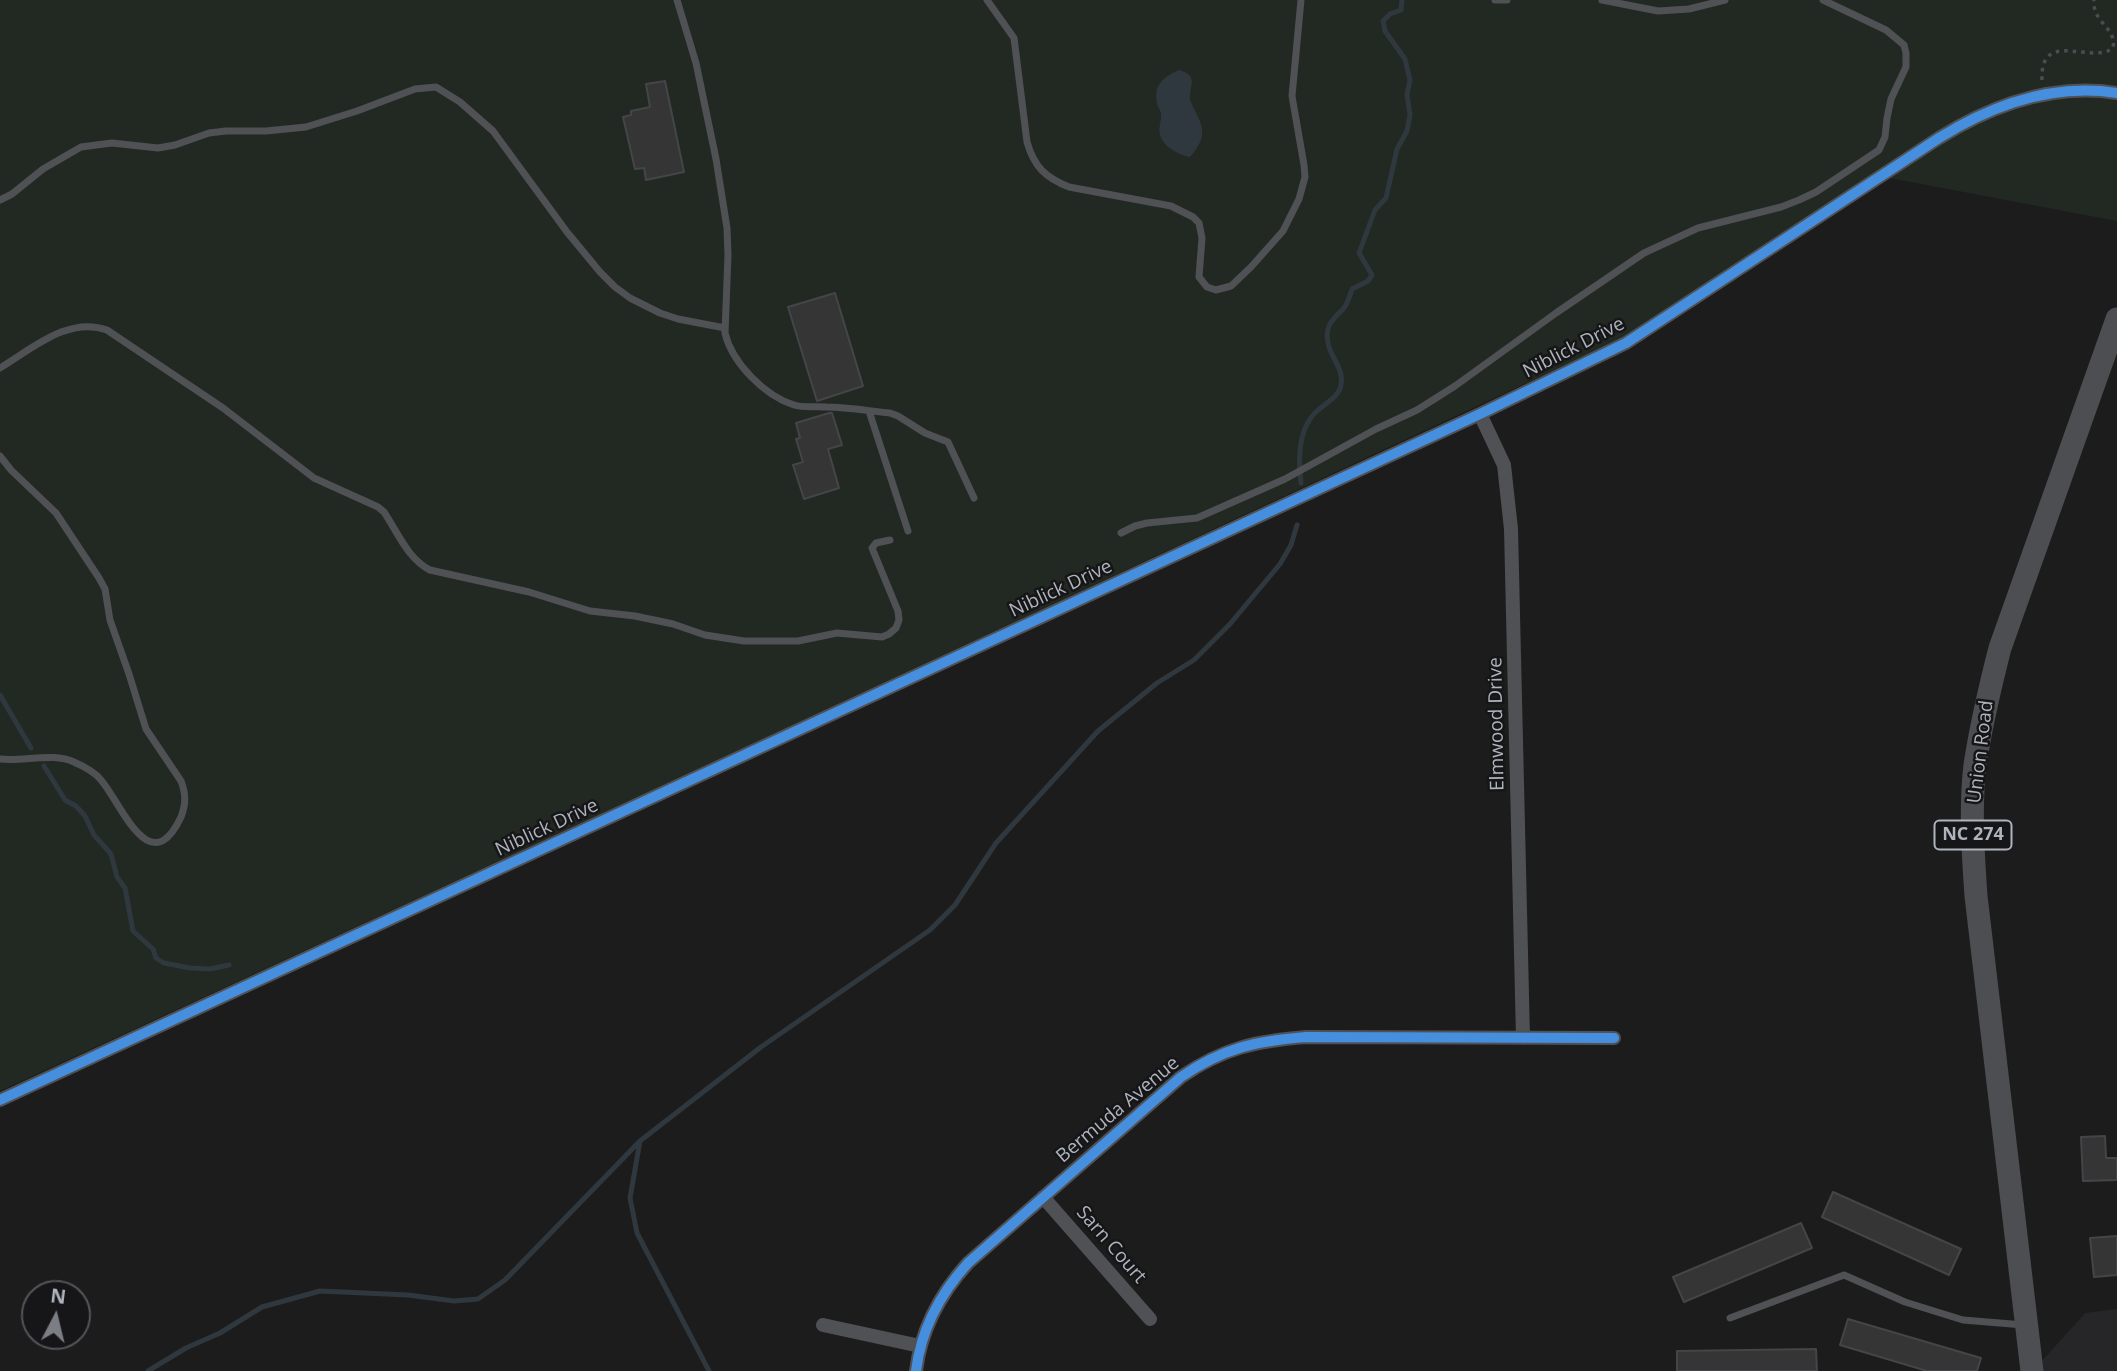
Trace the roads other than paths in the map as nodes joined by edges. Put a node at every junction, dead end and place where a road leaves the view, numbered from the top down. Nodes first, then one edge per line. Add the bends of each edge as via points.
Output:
1 (677, 0) edge
2 (988, 0) edge
3 (1301, 0) edge
4 (1495, 0) edge
5 (1507, 0) edge
6 (1602, 0) edge
7 (1725, 0) edge
8 (1823, 0) edge
9 (2117, 93) edge
10 (0, 200) edge
11 (2117, 319) edge
12 (725, 328) junction
13 (0, 368) edge
14 (869, 411) junction
15 (1480, 415) junction
16 (0, 456) edge
17 (974, 498) dead end
18 (908, 531) dead end
19 (1121, 533) dead end
20 (890, 540) dead end
21 (0, 759) edge
22 (1523, 1038) junction
23 (1614, 1038) dead end
24 (0, 1100) edge
25 (1043, 1197) junction
26 (1730, 1318) dead end
27 (1150, 1319) dead end
28 (823, 1325) dead end
29 (2027, 1325) junction
30 (920, 1346) junction
31 (916, 1371) edge
32 (2032, 1371) edge

1 - 12 lane via 698,74 725,214 729,256
2 - 3 lane via 1014,38 1027,142 1042,171 1069,187 1171,206 1193,217 1202,238 1199,277 1216,290 1240,279 1275,241 1293,215 1303,187 1304,165 1292,96
4 - 5 lane
6 - 7 lane via 1658,11
8 - 19 lane via 1886,30 1906,53 1906,67 1891,99 1879,150 1799,200 1698,228 1644,253 1417,410 1285,479 1197,518 1147,523
9 - 15 street, Niblick Drive via 2068,91 1981,114 1626,343
10 - 12 lane via 81,147 112,143 158,148 218,132 306,127 415,89 436,88 493,131 567,232 615,287 660,313
11 - 29 main road, Union Road / NC 274 via 2000,648 1975,768 1972,842 1976,896
12 - 14 lane via 740,362 782,400 796,406
13 - 20 lane via 69,329 90,326 107,330 223,408 314,478 379,507 419,565 590,611 652,619 724,639 799,641 837,633 889,635 900,620 872,548
14 - 17 lane via 898,416 948,442
14 - 18 lane
15 - 22 street, Elmwood Drive via 1504,466 1511,529
15 - 24 street, Niblick Drive
16 - 21 lane via 56,513 104,589 146,729 181,781 184,808 173,831 150,842 138,835 97,776 74,761
22 - 23 street, Bermuda Avenue
22 - 25 street, Bermuda Avenue via 1306,1037 1228,1050 1181,1077
25 - 27 street, Sarn Court
25 - 30 street, Bermuda Avenue via 956,1276 938,1303
26 - 29 lane via 1844,1275 1963,1320
28 - 30 street
29 - 32 main road, Union Road / NC 274
30 - 31 street, Bermuda Avenue

